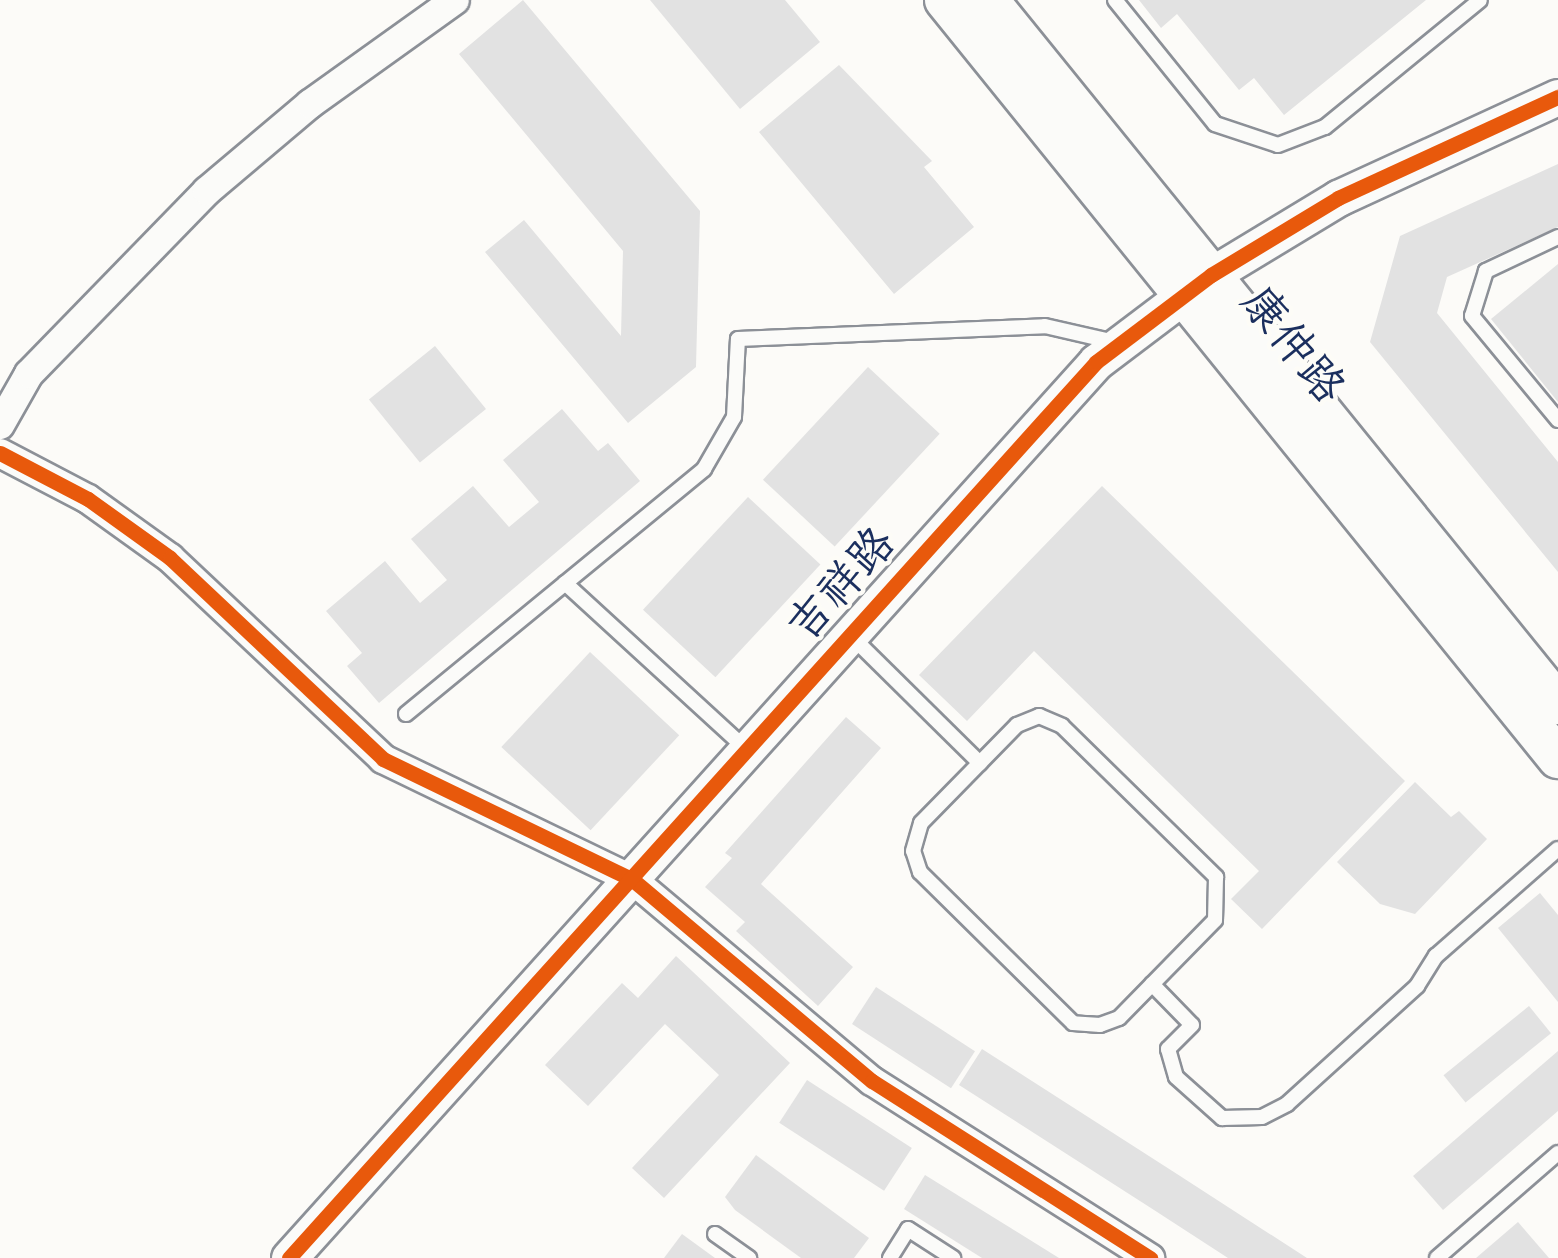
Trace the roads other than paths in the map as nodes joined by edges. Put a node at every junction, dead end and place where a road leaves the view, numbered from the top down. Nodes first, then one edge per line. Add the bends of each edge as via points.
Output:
1 (455, 0) edge
2 (945, 0) edge
3 (988, 0) edge
4 (1115, 0) edge
5 (1480, 0) edge
6 (1558, 97) edge
7 (1558, 237) edge
8 (1198, 285) junction
9 (1120, 344) junction
10 (1558, 420) edge
11 (0, 425) edge
12 (0, 453) edge
13 (565, 583) junction
14 (851, 636) junction
15 (1558, 704) edge
16 (406, 714) dead end
17 (748, 750) junction
18 (1558, 758) edge
19 (980, 763) junction
20 (1558, 849) edge
21 (632, 880) junction
22 (1152, 984) junction
23 (1558, 1153) edge
24 (716, 1234) dead end
25 (1119, 1250) edge
26 (289, 1258) edge
27 (749, 1258) edge
28 (890, 1258) edge
29 (953, 1258) edge
30 (1150, 1258) edge
31 (1437, 1258) edge

1 - 11 street via 310,104 208,191 29,374
2 - 8 main road, 康仲路
3 - 8 main road, 康仲路
4 - 5 lane via 1215,124 1278,146 1325,127
6 - 8 street, 吉祥路 via 1355,189
7 - 10 lane via 1486,271 1472,316
8 - 9 street, 吉祥路
8 - 15 main road, 康仲路
8 - 18 main road, 康仲路
9 - 13 lane via 1045,326 738,339 734,417 714,456
9 - 14 street, 吉祥路
12 - 21 street via 88,500 170,558 383,759
13 - 16 lane
13 - 17 lane
14 - 17 street, 吉祥路
14 - 19 lane
17 - 21 street, 吉祥路
19 - 22 lane via 921,823 913,851 920,872 1073,1023 1118,1018
19 - 22 lane via 1024,720 1055,721 1216,877 1215,920
20 - 22 lane via 1436,956 1417,986 1287,1104 1262,1118 1222,1118 1176,1077 1168,1049 1192,1024
21 - 25 street via 872,1081
21 - 26 street, 吉祥路
23 - 31 lane
24 - 27 lane
25 - 30 street
28 - 29 lane via 908,1229

